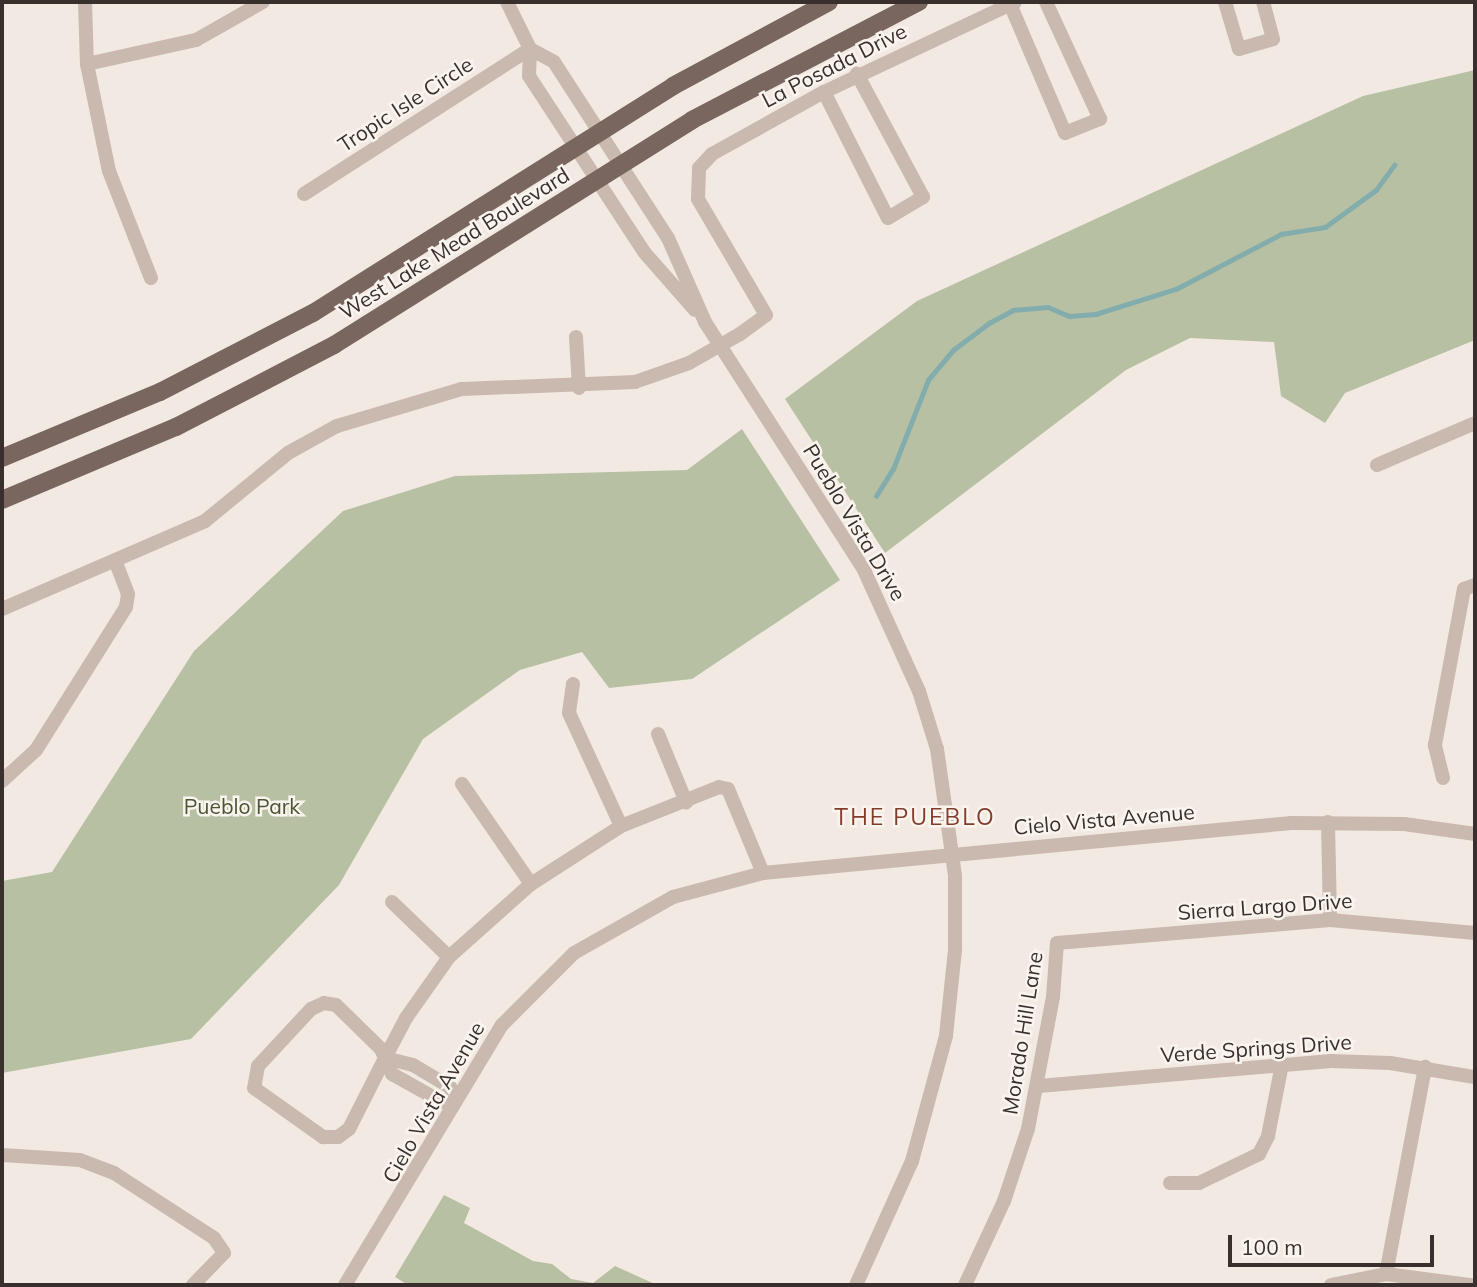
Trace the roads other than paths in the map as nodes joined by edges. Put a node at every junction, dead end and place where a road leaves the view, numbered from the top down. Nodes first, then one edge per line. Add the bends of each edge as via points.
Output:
1 (85, 2) edge
2 (263, 2) edge
3 (507, 2) edge
4 (828, 2) edge
5 (919, 2) edge
6 (1046, 2) edge
7 (1225, 2) edge
8 (1263, 2) edge
9 (1013, 3) edge
10 (530, 49) junction
11 (87, 64) junction
12 (857, 74) junction
13 (824, 92) junction
14 (600, 132) junction
15 (576, 147) junction
16 (621, 164) junction
17 (597, 179) junction
18 (304, 194) dead end
19 (151, 278) dead end
20 (705, 322) junction
21 (576, 337) dead end
22 (719, 345) junction
23 (579, 388) junction
24 (1475, 424) edge
25 (2, 458) edge
26 (1377, 465) dead end
27 (2, 500) edge
28 (115, 560) junction
29 (1475, 584) edge
30 (2, 609) edge
31 (573, 684) dead end
32 (658, 734) dead end
33 (1443, 778) dead end
34 (2, 781) edge
35 (462, 784) dead end
36 (686, 802) junction
37 (1328, 822) junction
38 (621, 826) junction
39 (1475, 834) edge
40 (954, 854) junction
41 (763, 873) junction
42 (531, 884) junction
43 (392, 902) dead end
44 (1330, 920) junction
45 (1475, 933) edge
46 (1057, 943) joint
47 (449, 957) junction
48 (385, 1058) junction
49 (1282, 1064) junction
50 (1425, 1067) junction
51 (425, 1072) junction
52 (1475, 1077) edge
53 (1039, 1086) junction
54 (417, 1088) junction
55 (456, 1100) junction
56 (2, 1154) edge
57 (1170, 1183) dead end
58 (1386, 1274) junction
59 (193, 1285) edge
60 (345, 1285) edge
61 (856, 1285) edge
62 (965, 1285) edge
63 (1331, 1285) edge
64 (1471, 1285) edge

1 - 11 street
2 - 11 street via 196,40
3 - 10 street, Pueblo Vista Drive
4 - 14 main road, West Lake Mead Boulevard
5 - 16 main road, West Lake Mead Boulevard via 775,74
6 - 9 street via 1100,119 1065,133
7 - 8 street via 1240,49 1273,39
9 - 12 street, La Posada Drive
10 - 14 street, Pueblo Vista Drive via 554,62
10 - 15 street, Pueblo Vista Drive via 529,76
10 - 18 street, Tropic Isle Circle
11 - 19 street via 109,171
12 - 13 street, La Posada Drive
12 - 13 street via 923,197 888,218
13 - 22 street, La Posada Drive via 712,154 699,168 698,199 766,315
14 - 15 main road, West Lake Mead Boulevard
14 - 16 street, Pueblo Vista Drive
15 - 17 street, Pueblo Vista Drive
15 - 25 main road, West Lake Mead Boulevard via 313,313 160,392
16 - 17 main road, West Lake Mead Boulevard
16 - 20 street, Pueblo Vista Drive via 668,238
17 - 20 street, Pueblo Vista Drive via 644,251
17 - 27 main road, West Lake Mead Boulevard via 334,345 176,427
20 - 22 street, Pueblo Vista Drive
21 - 23 street
22 - 23 street via 647,378
22 - 40 street, Pueblo Vista Drive via 861,564 893,626 934,739
23 - 28 street via 462,389 337,426 288,453 205,521
24 - 26 street
28 - 30 street
28 - 34 street via 128,594 126,607 36,750
29 - 33 street via 1464,589 1435,745
31 - 38 street via 569,713
32 - 36 street
35 - 42 street
36 - 38 street
36 - 41 street via 719,787 728,789
37 - 39 street, Cielo Vista Avenue
37 - 40 street, Cielo Vista Avenue
37 - 44 street
38 - 42 street
40 - 41 street, Cielo Vista Avenue
40 - 61 street, Pueblo Vista Drive via 956,950 940,1067 912,1161
41 - 55 street, Cielo Vista Avenue via 673,897 574,953 502,1025
42 - 47 street
43 - 47 street
44 - 45 street, Sierra Largo Drive
44 - 46 street, Sierra Largo Drive
46 - 53 street, Morado Hill Lane
47 - 48 street
48 - 48 street via 349,1129 338,1137 323,1137 260,1096 253,1081 258,1066 312,1009 324,1003 336,1005
48 - 51 street via 403,1059
48 - 54 street via 392,1074
49 - 50 street, Verde Springs Drive via 1331,1061
49 - 53 street, Verde Springs Drive
49 - 57 street via 1268,1136 1259,1154 1199,1183
50 - 52 street, Verde Springs Drive
50 - 58 street
51 - 54 street
51 - 55 street via 450,1087
53 - 62 street, Morado Hill Lane via 1004,1201
54 - 55 street via 442,1102
55 - 60 street, Cielo Vista Avenue
56 - 59 street via 43,1153 114,1173 214,1238 224,1253
58 - 63 street
58 - 64 street

